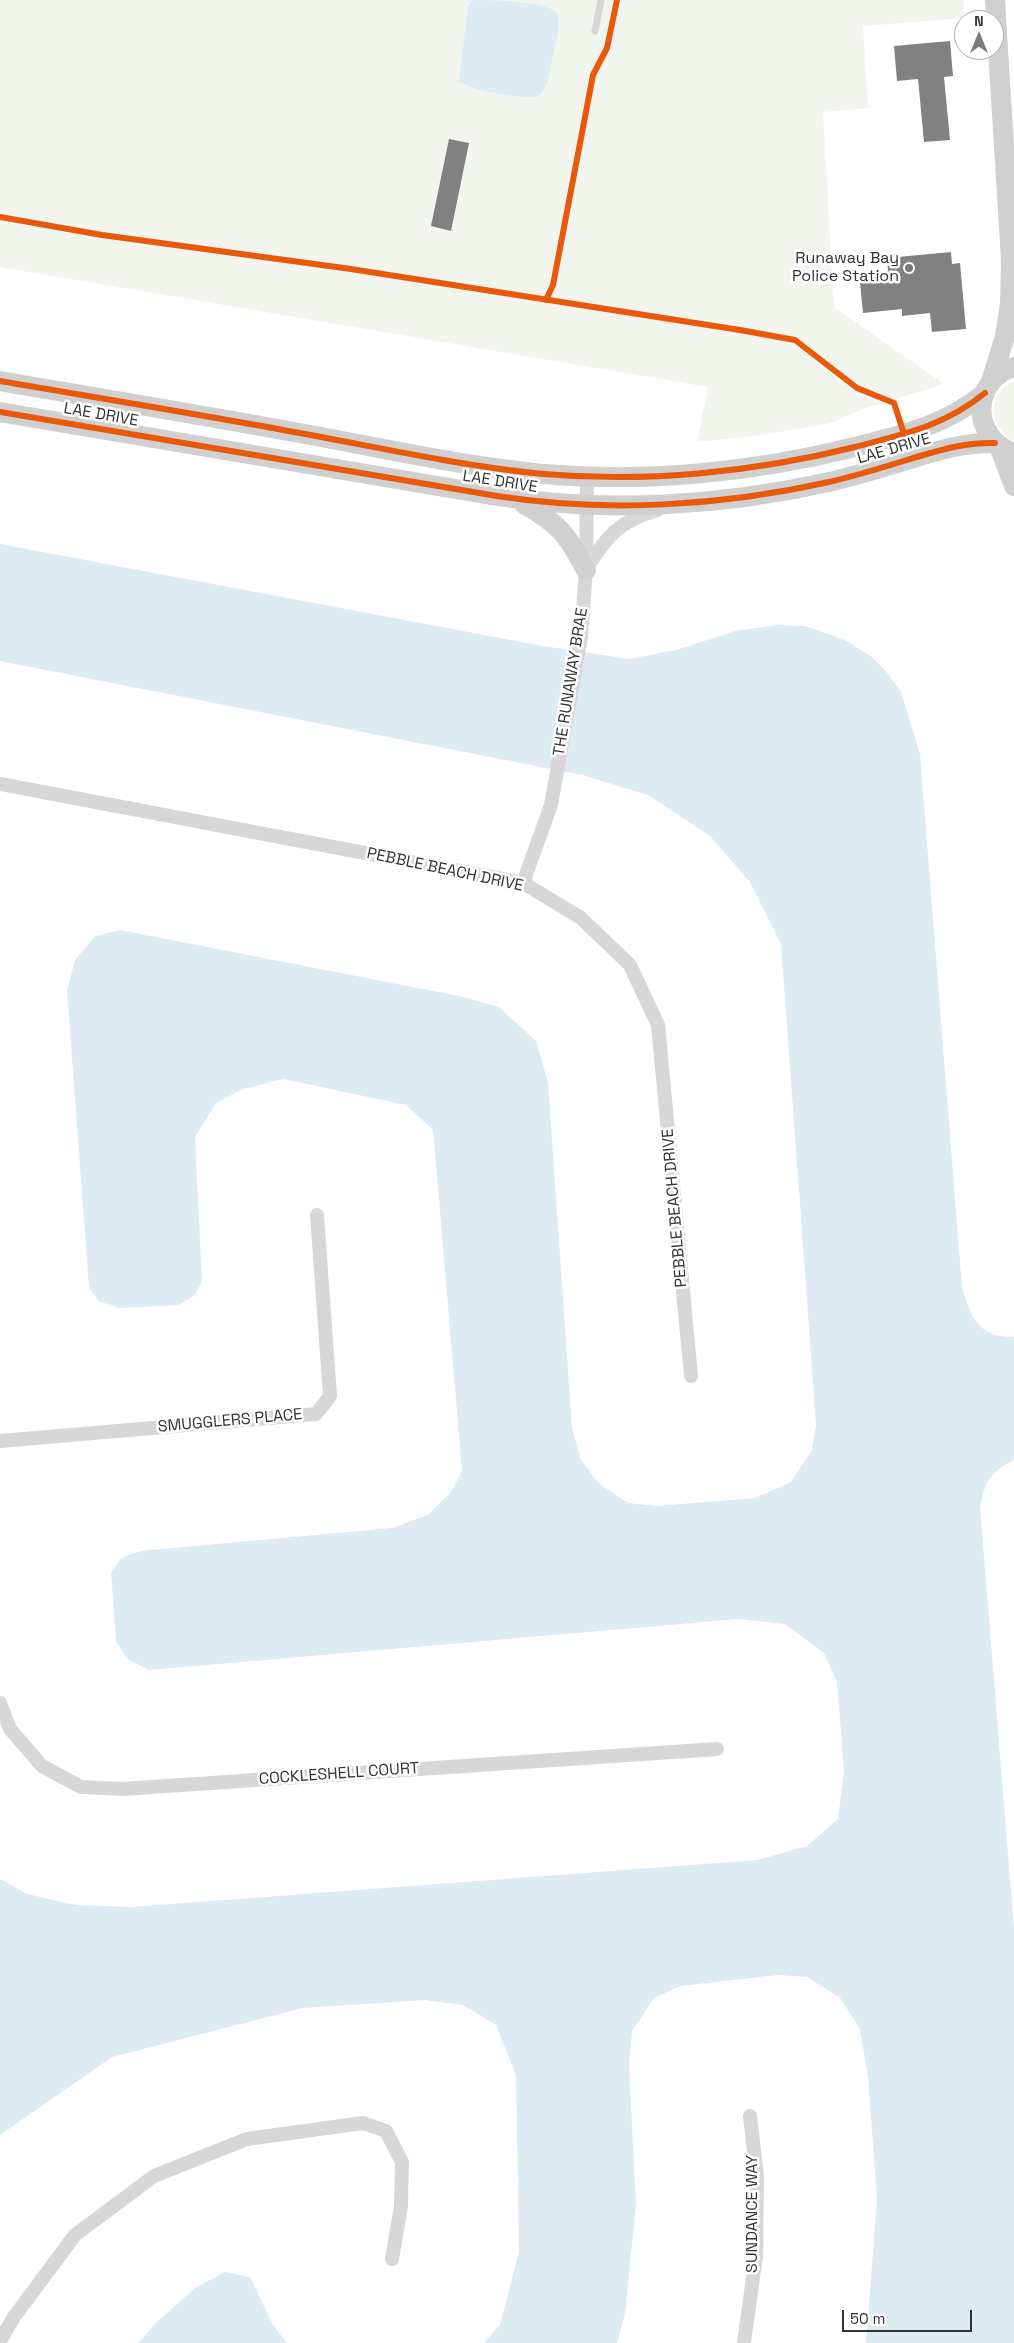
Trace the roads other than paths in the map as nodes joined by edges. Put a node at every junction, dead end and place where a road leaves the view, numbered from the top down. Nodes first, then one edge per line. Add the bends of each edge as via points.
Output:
1 (601, 0) edge
2 (995, 0) edge
3 (595, 31) dead end
4 (1013, 267) edge
5 (1014, 367) edge
6 (0, 381) edge
7 (988, 387) junction
8 (0, 412) edge
9 (1003, 448) edge
10 (586, 476) junction
11 (1014, 486) edge
12 (516, 499) junction
13 (680, 504) junction
14 (587, 505) junction
15 (586, 570) junction
16 (0, 784) edge
17 (523, 883) junction
18 (316, 1215) dead end
19 (691, 1376) dead end
20 (0, 1441) edge
21 (0, 1703) edge
22 (717, 1749) dead end
23 (750, 2116) dead end
24 (392, 2259) dead end
25 (0, 2341) edge
26 (744, 2343) edge

1 - 3 lane
2 - 4 main road
4 - 7 main road via 1005,336
5 - 7 main road, LAE DRIVE via 1000,373
6 - 10 main road, LAE DRIVE via 490,467
7 - 9 main road via 982,401 982,420 989,436
7 - 10 main road, LAE DRIVE via 957,413 928,426 798,460 680,475
8 - 12 main road, LAE DRIVE
9 - 11 main road
9 - 13 main road, LAE DRIVE via 960,445 800,488
10 - 14 street, THE RUNAWAY BRAE
12 - 14 main road, LAE DRIVE
12 - 15 main road via 551,519 562,530
13 - 14 main road, LAE DRIVE
13 - 15 street via 640,515 619,526 605,540
14 - 15 street, THE RUNAWAY BRAE
15 - 17 street, THE RUNAWAY BRAE via 581,638 551,805
16 - 17 street, PEBBLE BEACH DRIVE
17 - 19 street, PEBBLE BEACH DRIVE via 581,918 630,965 658,1026
18 - 20 street, SMUGGLERS PLACE via 330,1396 316,1414
21 - 22 street, COCKLESHELL COURT via 10,1729 42,1766 81,1787 122,1789
23 - 26 street, SUNDANCE WAY via 757,2177 756,2256
24 - 25 street via 401,2206 402,2162 386,2131 363,2123 247,2139 154,2176 75,2235

